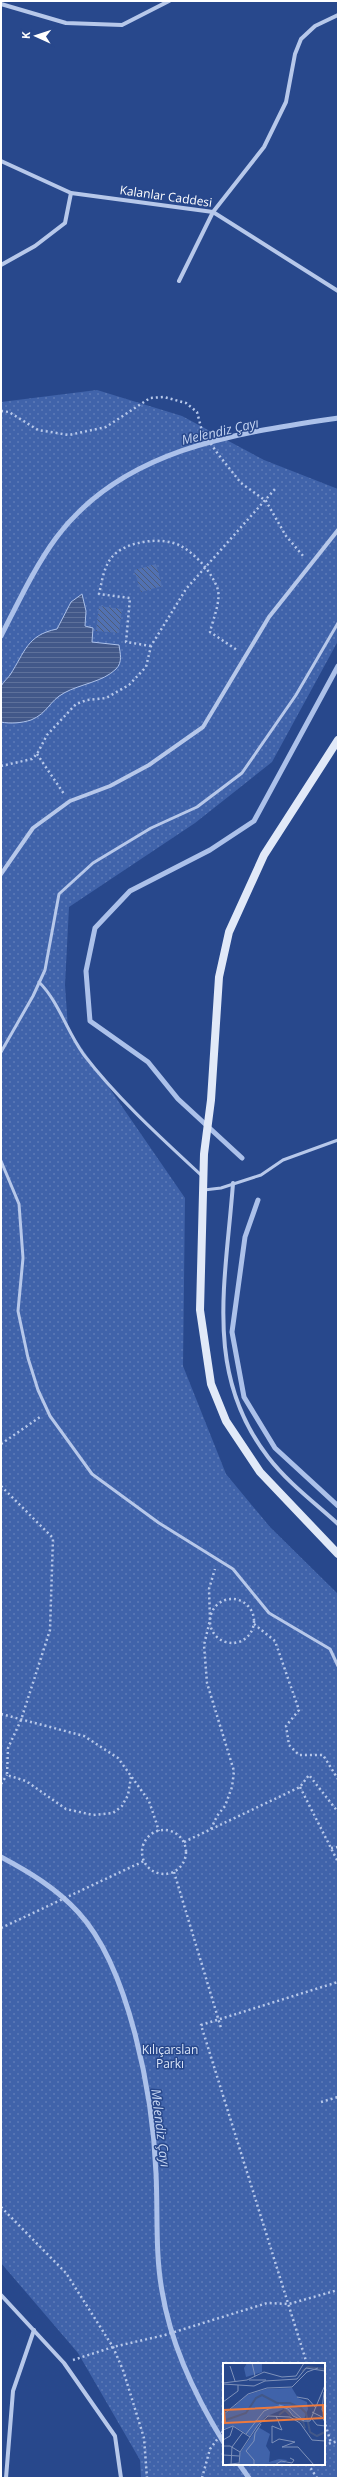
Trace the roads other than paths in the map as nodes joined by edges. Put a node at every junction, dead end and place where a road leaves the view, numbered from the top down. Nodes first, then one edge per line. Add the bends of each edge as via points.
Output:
1 (169, 1) edge
2 (1, 4) edge
3 (338, 16) edge
4 (1, 161) edge
5 (71, 193) junction
6 (213, 212) junction
7 (1, 265) edge
8 (179, 281) dead end
9 (338, 291) edge
10 (338, 530) edge
11 (338, 623) edge
12 (338, 740) edge
13 (1, 874) edge
14 (39, 982) junction
15 (1, 1052) edge
16 (338, 1140) edge
17 (1, 1161) edge
18 (203, 1176) junction
19 (233, 1184) junction
20 (202, 1190) junction
21 (338, 1524) edge
22 (338, 1554) edge
23 (338, 1666) edge
24 (1, 2295) edge
25 (34, 2330) junction
26 (6, 2478) edge
27 (122, 2478) edge

1 - 2 street via 122,25 66,23
3 - 6 street via 315,26 301,39 295,54 286,102 264,147
4 - 5 street, Kalanlar Caddesi
5 - 6 street, Kalanlar Caddesi
5 - 7 street via 65,223 35,246
6 - 8 street
6 - 9 street, Kalanlar Caddesi
10 - 13 street via 269,617 203,727 149,765 110,786 70,801 33,828
11 - 14 lane via 296,695 242,773 197,807 151,828 93,863 59,894 45,970
12 - 18 main road via 264,855 229,932 219,977
14 - 15 lane
14 - 18 lane via 51,996 70,1034 96,1070 150,1127
16 - 19 lane via 283,1160 261,1175
17 - 23 lane via 19,1204 23,1258 18,1311 28,1358 48,1412 92,1474 159,1522 233,1569 269,1613 330,1649
18 - 20 main road
19 - 20 lane
19 - 21 street via 222,1303 224,1351 231,1387 245,1421 269,1459
20 - 22 main road via 200,1310 211,1384 226,1422 260,1472
24 - 25 street
25 - 26 street via 14,2391
25 - 27 street via 64,2363 115,2436

